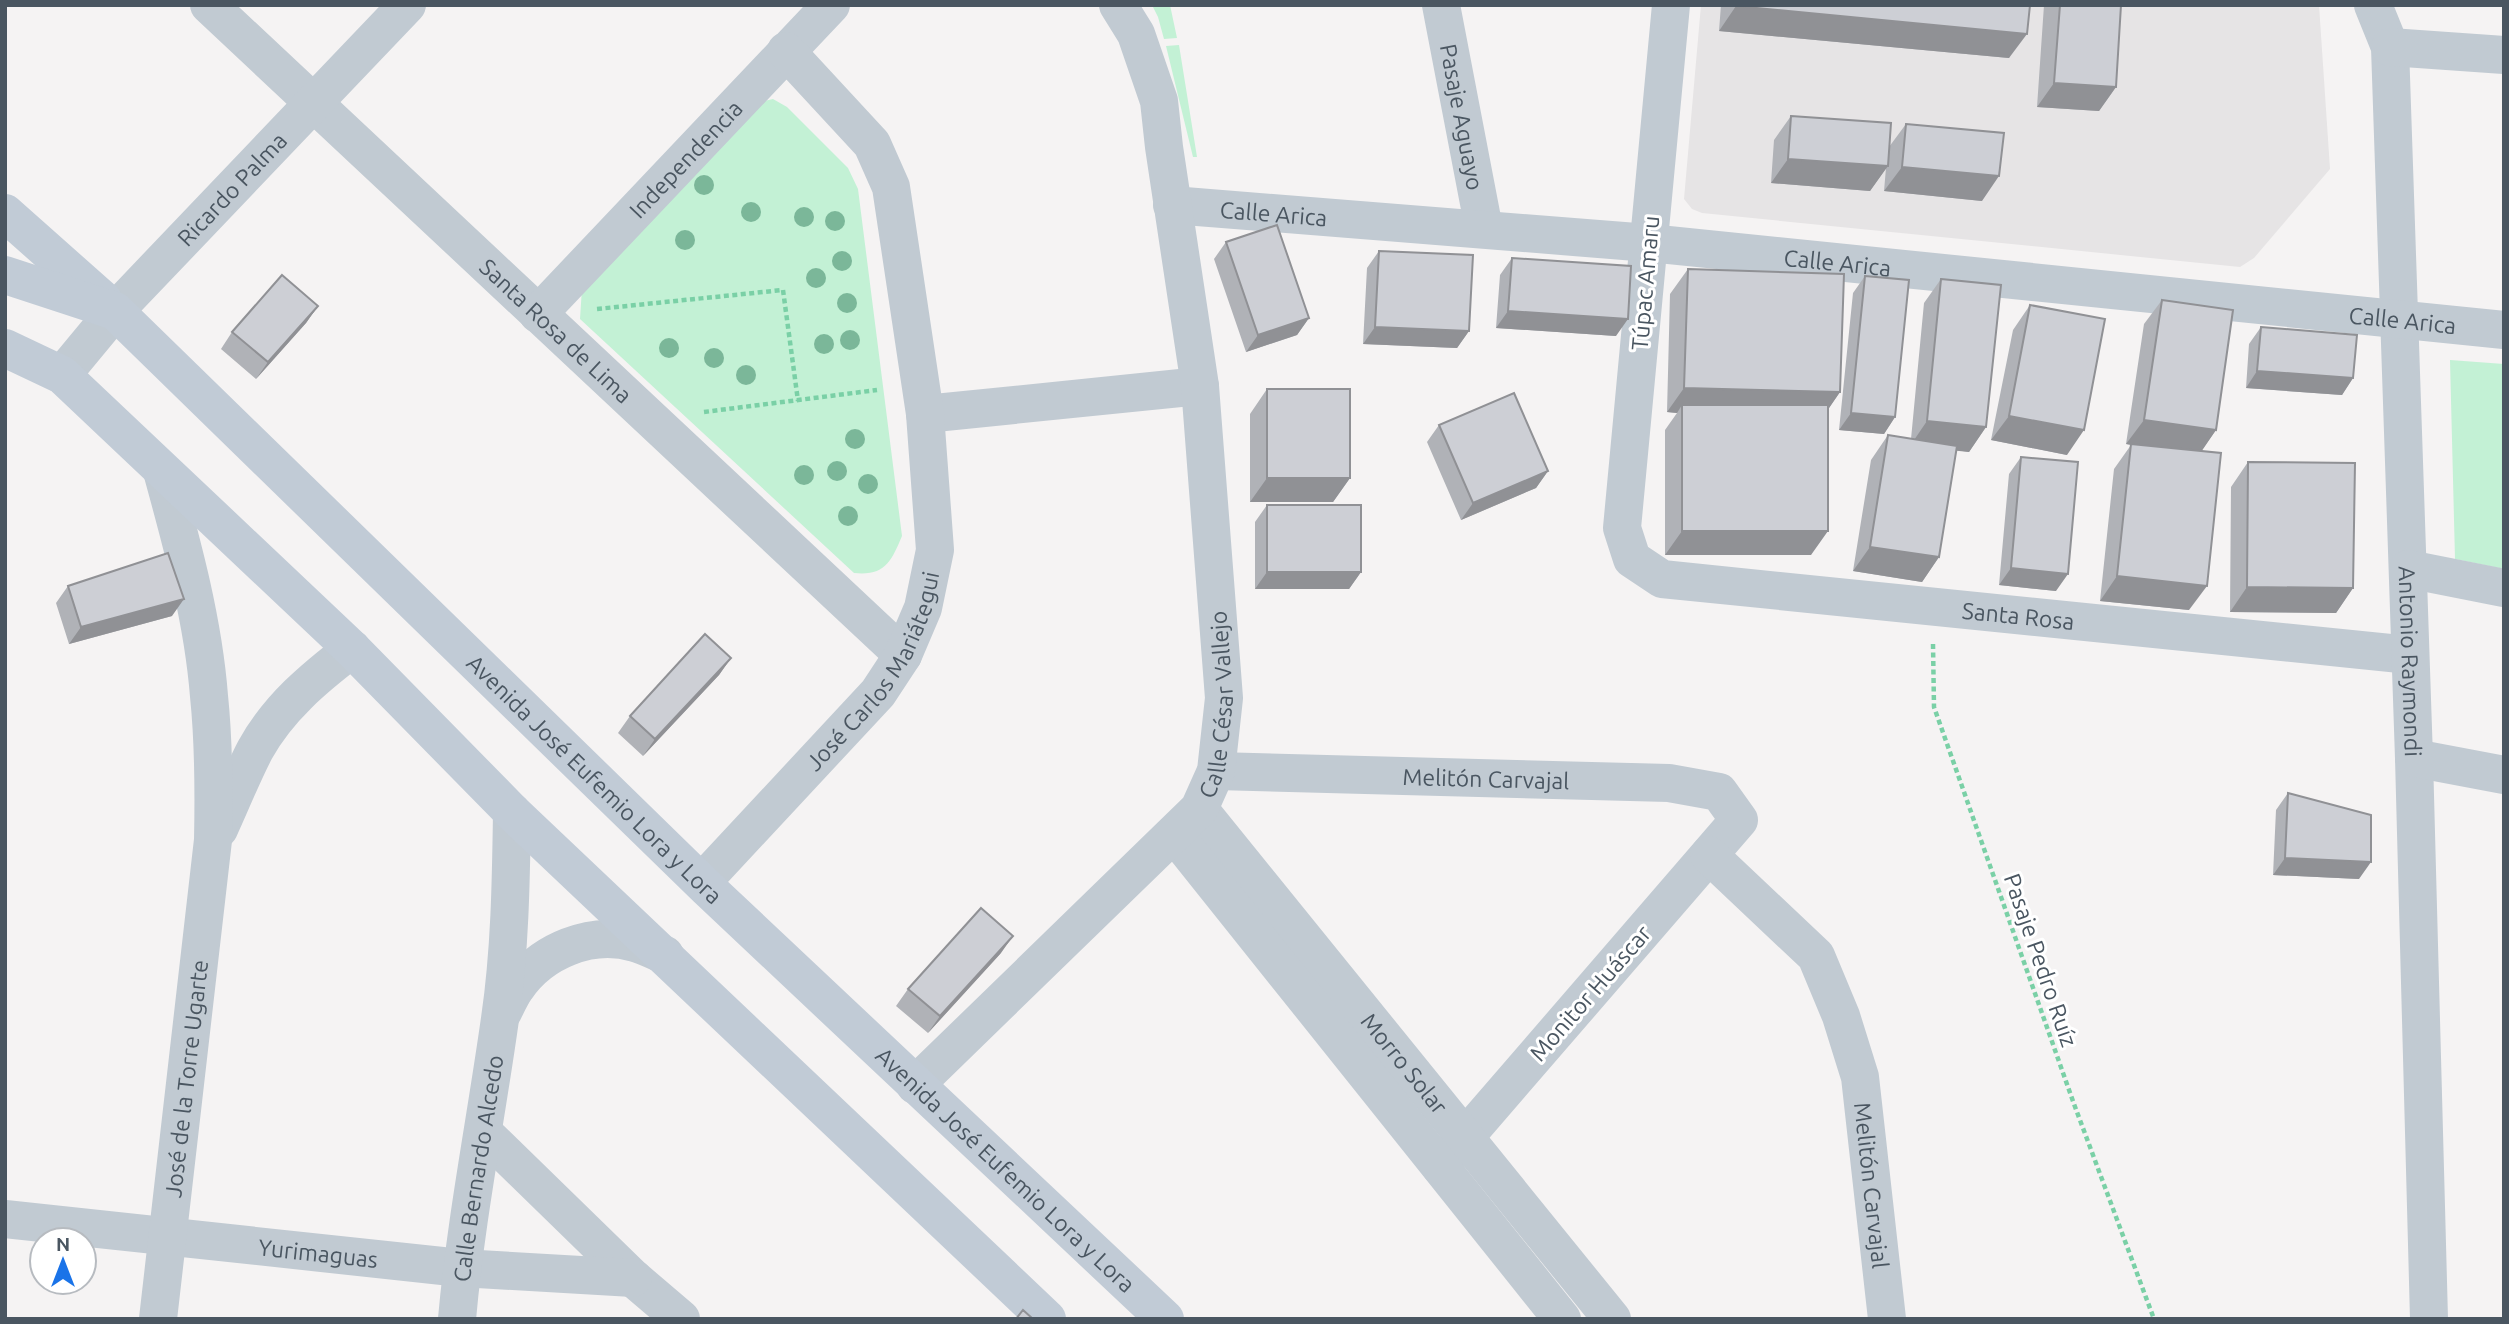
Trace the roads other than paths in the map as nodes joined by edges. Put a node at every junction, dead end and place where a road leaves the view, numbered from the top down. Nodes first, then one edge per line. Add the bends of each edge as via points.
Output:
1 (209, 5) edge
2 (407, 5) edge
3 (831, 5) edge
4 (1118, 5) edge
5 (1441, 5) edge
6 (1671, 5) edge
7 (2373, 5) edge
8 (2390, 47) junction
9 (786, 51) junction
10 (2504, 55) edge
11 (313, 104) junction
12 (1172, 205) junction
13 (5, 213) edge
14 (1484, 229) junction
15 (1649, 243) junction
16 (5, 275) edge
17 (115, 310) junction
18 (538, 314) junction
19 (2399, 320) junction
20 (2504, 330) edge
21 (5, 348) edge
22 (62, 375) junction
23 (1200, 386) junction
24 (925, 414) junction
25 (162, 471) junction
26 (1632, 559) joint
27 (2408, 569) junction
28 (2504, 588) edge
29 (352, 649) junction
30 (904, 655) junction
31 (2410, 655) junction
32 (2414, 758) junction
33 (1216, 771) junction
34 (2504, 775) edge
35 (512, 812) junction
36 (1739, 820) joint
37 (1187, 821) junction
38 (213, 840) junction
39 (1709, 855) junction
40 (702, 883) junction
41 (665, 955) junction
42 (500, 1017) junction
43 (915, 1085) junction
44 (483, 1132) junction
45 (1465, 1137) junction
46 (1440, 1166) junction
47 (5, 1219) edge
48 (168, 1235) junction
49 (461, 1268) junction
50 (634, 1278) junction
51 (158, 1319) edge
52 (457, 1319) edge
53 (681, 1319) edge
54 (1047, 1319) edge
55 (1165, 1319) edge
56 (1562, 1319) edge
57 (1612, 1319) edge
58 (1887, 1319) edge
59 (2429, 1319) edge

1 - 11 street, Santa Rosa de Lima
2 - 11 street, Ricardo Palma
3 - 9 street, Independencia
4 - 12 street, Calle César Vallejo via 1136,34 1159,101
5 - 14 street, Pasaje Aguayo
6 - 15 street, Túpac Amaru
7 - 8 street, Antonio Raymondi
8 - 10 street
8 - 19 street, Antonio Raymondi
9 - 18 street, Independencia
9 - 24 street, José Carlos Mariátegui via 872,144 891,187
11 - 17 street, Ricardo Palma
11 - 18 street, Santa Rosa de Lima
12 - 14 street, Calle Arica
12 - 23 street, Calle César Vallejo
13 - 17 main road
14 - 15 street, Calle Arica
15 - 19 street, Calle Arica
15 - 26 street, Túpac Amaru via 1622,528
16 - 17 main road, Avenida José Eufemio Lora y Lora
17 - 22 street, Ricardo Palma
17 - 40 main road, Avenida José Eufemio Lora y Lora
18 - 30 street, Santa Rosa de Lima
19 - 20 street, Calle Arica
19 - 27 street, Antonio Raymondi
21 - 22 main road
22 - 25 main road
23 - 24 street
23 - 33 street, Calle César Vallejo via 1224,698
24 - 30 street, José Carlos Mariátegui via 935,550 923,608
25 - 29 main road
25 - 38 street, José de la Torre Ugarte via 184,550 209,694
26 - 31 street, Santa Rosa via 1662,579
27 - 28 street
27 - 31 street, Antonio Raymondi
29 - 35 main road
29 - 38 street, José de la Torre Ugarte via 314,677 281,711 256,749
30 - 40 street, José Carlos Mariátegui via 878,692
31 - 32 street, Antonio Raymondi
32 - 34 street
32 - 59 street, Antonio Raymondi
33 - 36 street, Melitón Carvajal via 1668,783 1719,792
33 - 37 street, Calle César Vallejo
35 - 41 main road
35 - 42 street, Calle Bernardo Alcedo
36 - 39 street, Monitor Huáscar
37 - 43 street, Calle César Vallejo
37 - 45 street, Morro Solar
37 - 46 street, Morro Solar
38 - 48 street, José de la Torre Ugarte
39 - 45 street, Monitor Huáscar
39 - 58 street, Melitón Carvajal via 1816,956 1841,1016 1860,1077
40 - 43 main road, Avenida José Eufemio Lora y Lora
41 - 42 street, Calle Bernardo Alcedo via 634,942 600,939 568,946 539,963 516,987
41 - 54 main road
42 - 44 street, Calle Bernardo Alcedo
43 - 55 main road, Avenida José Eufemio Lora y Lora
44 - 49 street, Calle Bernardo Alcedo
44 - 50 street
45 - 46 street, Monitor Huáscar
45 - 57 street, Morro Solar
46 - 56 street, Morro Solar
47 - 48 street, Yurimaguas
48 - 49 street, Yurimaguas
48 - 51 street, José de la Torre Ugarte
49 - 50 street, Yurimaguas
49 - 52 street, Calle Bernardo Alcedo
50 - 53 street

